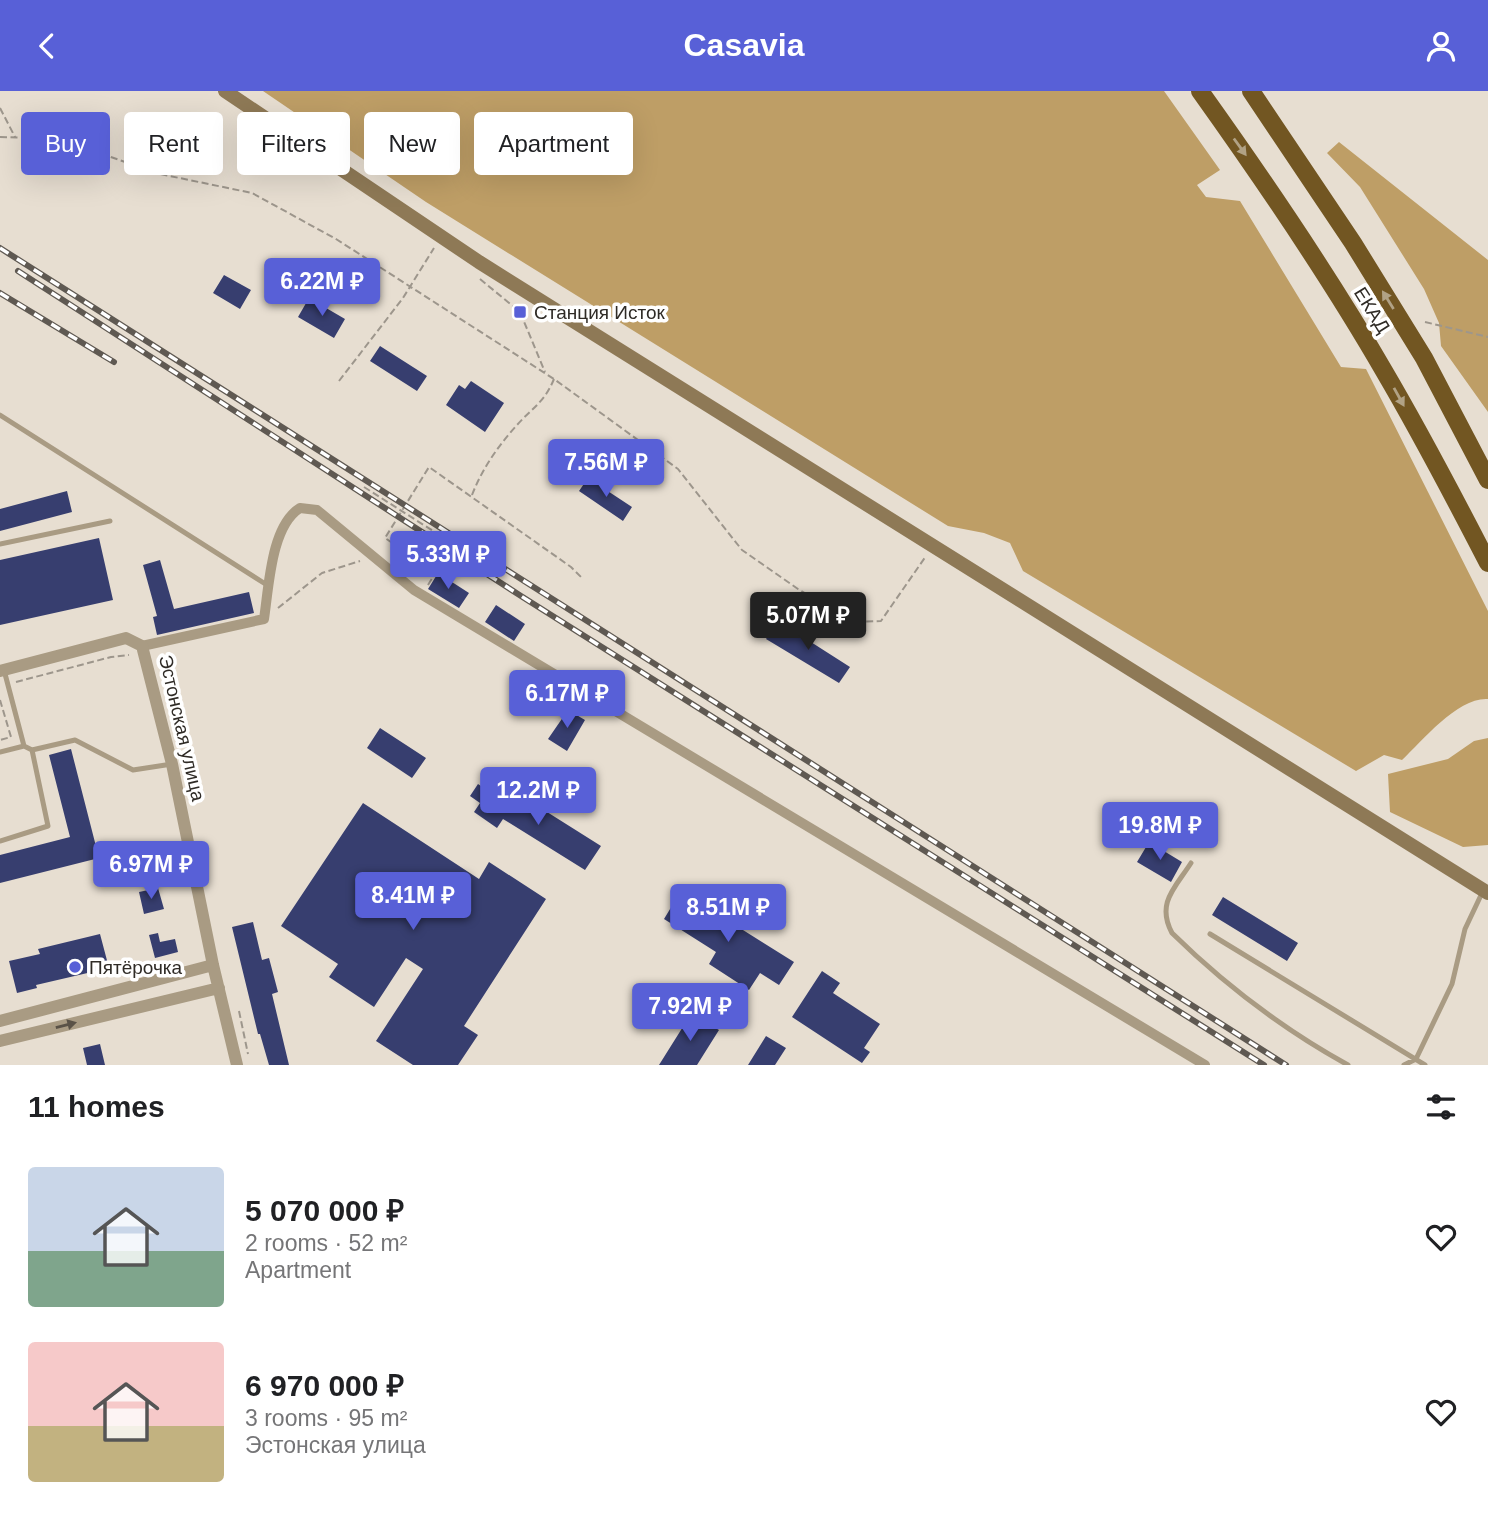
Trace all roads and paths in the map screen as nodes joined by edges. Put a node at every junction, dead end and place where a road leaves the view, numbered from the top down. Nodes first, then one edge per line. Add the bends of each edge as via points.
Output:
1 (225, 91) edge
2 (1200, 91) edge
3 (1251, 91) edge
4 (0, 108) edge
5 (0, 137) edge
6 (16, 138) junction
7 (439, 237) junction
8 (488, 268) junction
9 (411, 286) junction
10 (1425, 322) dead end
11 (1488, 337) edge
12 (546, 373) junction
13 (555, 379) junction
14 (339, 381) dead end
15 (0, 415) edge
16 (1488, 480) edge
17 (364, 487) dead end
18 (471, 495) junction
19 (403, 511) junction
20 (110, 521) dead end
21 (441, 536) dead end
22 (0, 544) edge
23 (933, 547) junction
24 (374, 557) junction
25 (1488, 563) edge
26 (443, 567) dead end
27 (436, 572) junction
28 (581, 577) dead end
29 (269, 587) junction
30 (422, 595) junction
31 (264, 619) junction
32 (143, 649) junction
33 (2, 671) edge
34 (8, 684) junction
35 (0, 700) edge
36 (0, 740) edge
37 (24, 746) junction
38 (32, 750) junction
39 (0, 752) edge
40 (172, 764) junction
41 (0, 841) edge
42 (1191, 863) dead end
43 (1485, 892) edge
44 (1210, 934) dead end
45 (213, 965) junction
46 (219, 988) junction
47 (239, 1011) dead end
48 (0, 1020) edge
49 (0, 1041) edge
50 (1416, 1059) junction
51 (237, 1065) edge
52 (250, 1065) edge
53 (1205, 1065) edge
54 (1348, 1065) edge
55 (1405, 1065) edge
56 (1425, 1065) edge

1 - 7 main road
2 -> 25 highway, ЕКАД via 1267,185 1371,349
16 -> 3 highway, ЕКАД via 1353,243
4 - 6 path
5 - 6 path
6 - 9 path via 77,139 102,154 160,174 252,193
7 - 8 main road
7 - 9 path
8 - 12 path via 480,279 520,312
8 - 23 main road
9 - 12 path
9 - 14 path
10 - 11 path
12 - 13 path
13 - 18 path via 541,404 498,448
13 - 23 path via 678,469 742,550 852,622 881,621
15 - 29 lane
17 - 19 path
18 - 19 path via 429,467
18 - 28 path
19 - 21 path
19 - 27 path via 385,538
20 - 22 lane
23 - 43 main road
24 - 29 street via 317,510 300,508 289,515 277,541
24 - 30 street
24 - 31 path via 322,573
26 - 27 path
27 - 30 path
29 - 31 street
30 - 53 street
31 - 32 street
32 - 33 street via 126,638
32 - 34 path
32 - 40 street, Эстонская улица
33 - 34 lane
34 - 37 lane
35 - 36 path via 11,737
37 - 38 lane
37 - 39 lane
38 - 40 lane via 75,740 133,770
38 - 41 lane via 48,826
40 - 45 street, Эстонская улица
42 - 54 lane via 1165,905 1165,921 1172,933 1244,999
43 - 50 lane via 1465,929 1452,985
44 - 50 lane
45 - 46 street, Эстонская улица
45 - 48 street
49 -> 46 street
46 - 51 street, Эстонская улица
47 - 52 path
50 - 55 lane
50 - 56 lane

